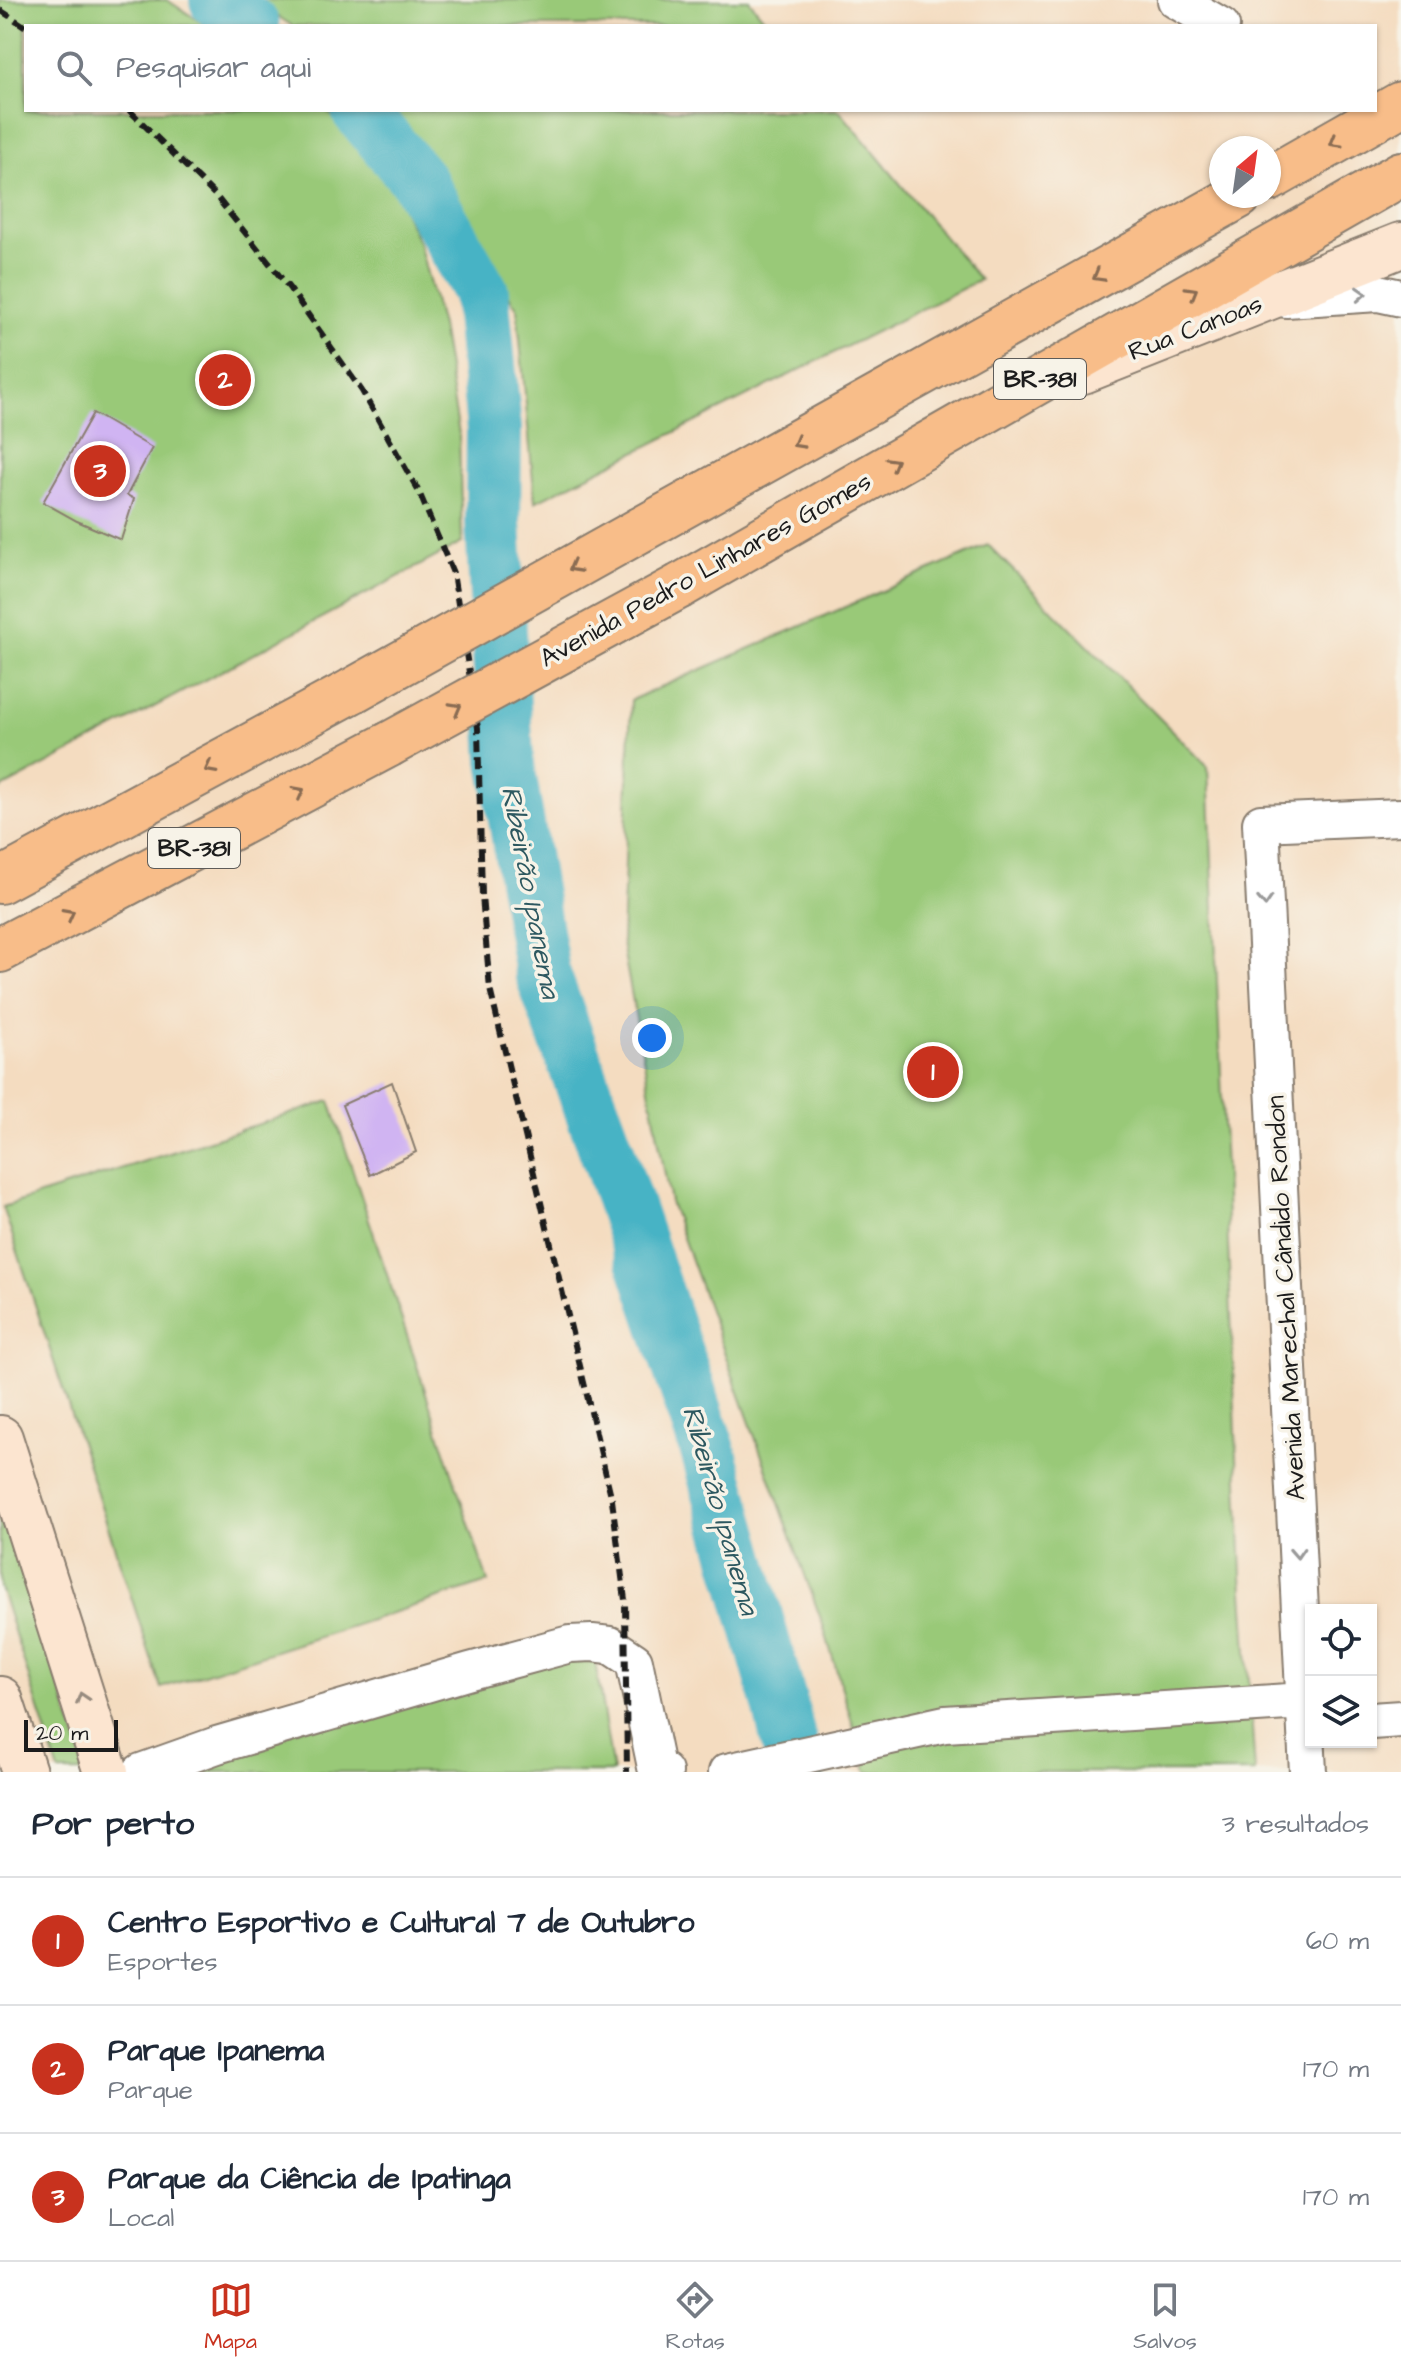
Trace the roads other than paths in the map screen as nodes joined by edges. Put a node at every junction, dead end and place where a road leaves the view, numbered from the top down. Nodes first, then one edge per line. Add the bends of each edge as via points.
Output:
1 (1176, 0) edge
2 (1218, 24) edge
3 (1386, 109) edge
4 (1281, 172) edge
5 (1401, 174) edge
6 (1217, 208) edge
7 (1401, 245) edge
8 (1401, 298) edge
9 (1265, 300) junction
10 (987, 408) junction
11 (1401, 817) edge
12 (0, 881) edge
13 (0, 950) edge
14 (0, 1438) edge
15 (1305, 1678) edge
16 (0, 1699) edge
17 (1305, 1717) edge
18 (1401, 1719) edge
19 (1377, 1721) edge
20 (1308, 1748) edge
21 (24, 1772) edge
22 (106, 1772) edge
23 (141, 1772) edge
24 (664, 1772) edge
25 (727, 1772) edge
26 (1308, 1772) edge

1 - 2 street
3 -> 4 highway
10 -> 5 highway, Avenida Pedro Linhares Gomes / BR-381
6 -> 12 highway, BR-381, bridge via 352,691
7 - 9 main road, Rua Canoas
9 -> 8 street via 1378,293
9 - 10 main road, Rua Canoas
13 -> 10 highway, Avenida Pedro Linhares Gomes / BR-381, bridge via 680,586
11 -> 15 street, Avenida Marechal Cândido Rondon via 1261,823
22 -> 14 main road
16 - 21 main road
17 - 25 street via 945,1724
18 - 19 street
20 - 26 street, Avenida Marechal Cândido Rondon
23 - 24 street via 470,1671 592,1643 610,1645 634,1661 656,1767

